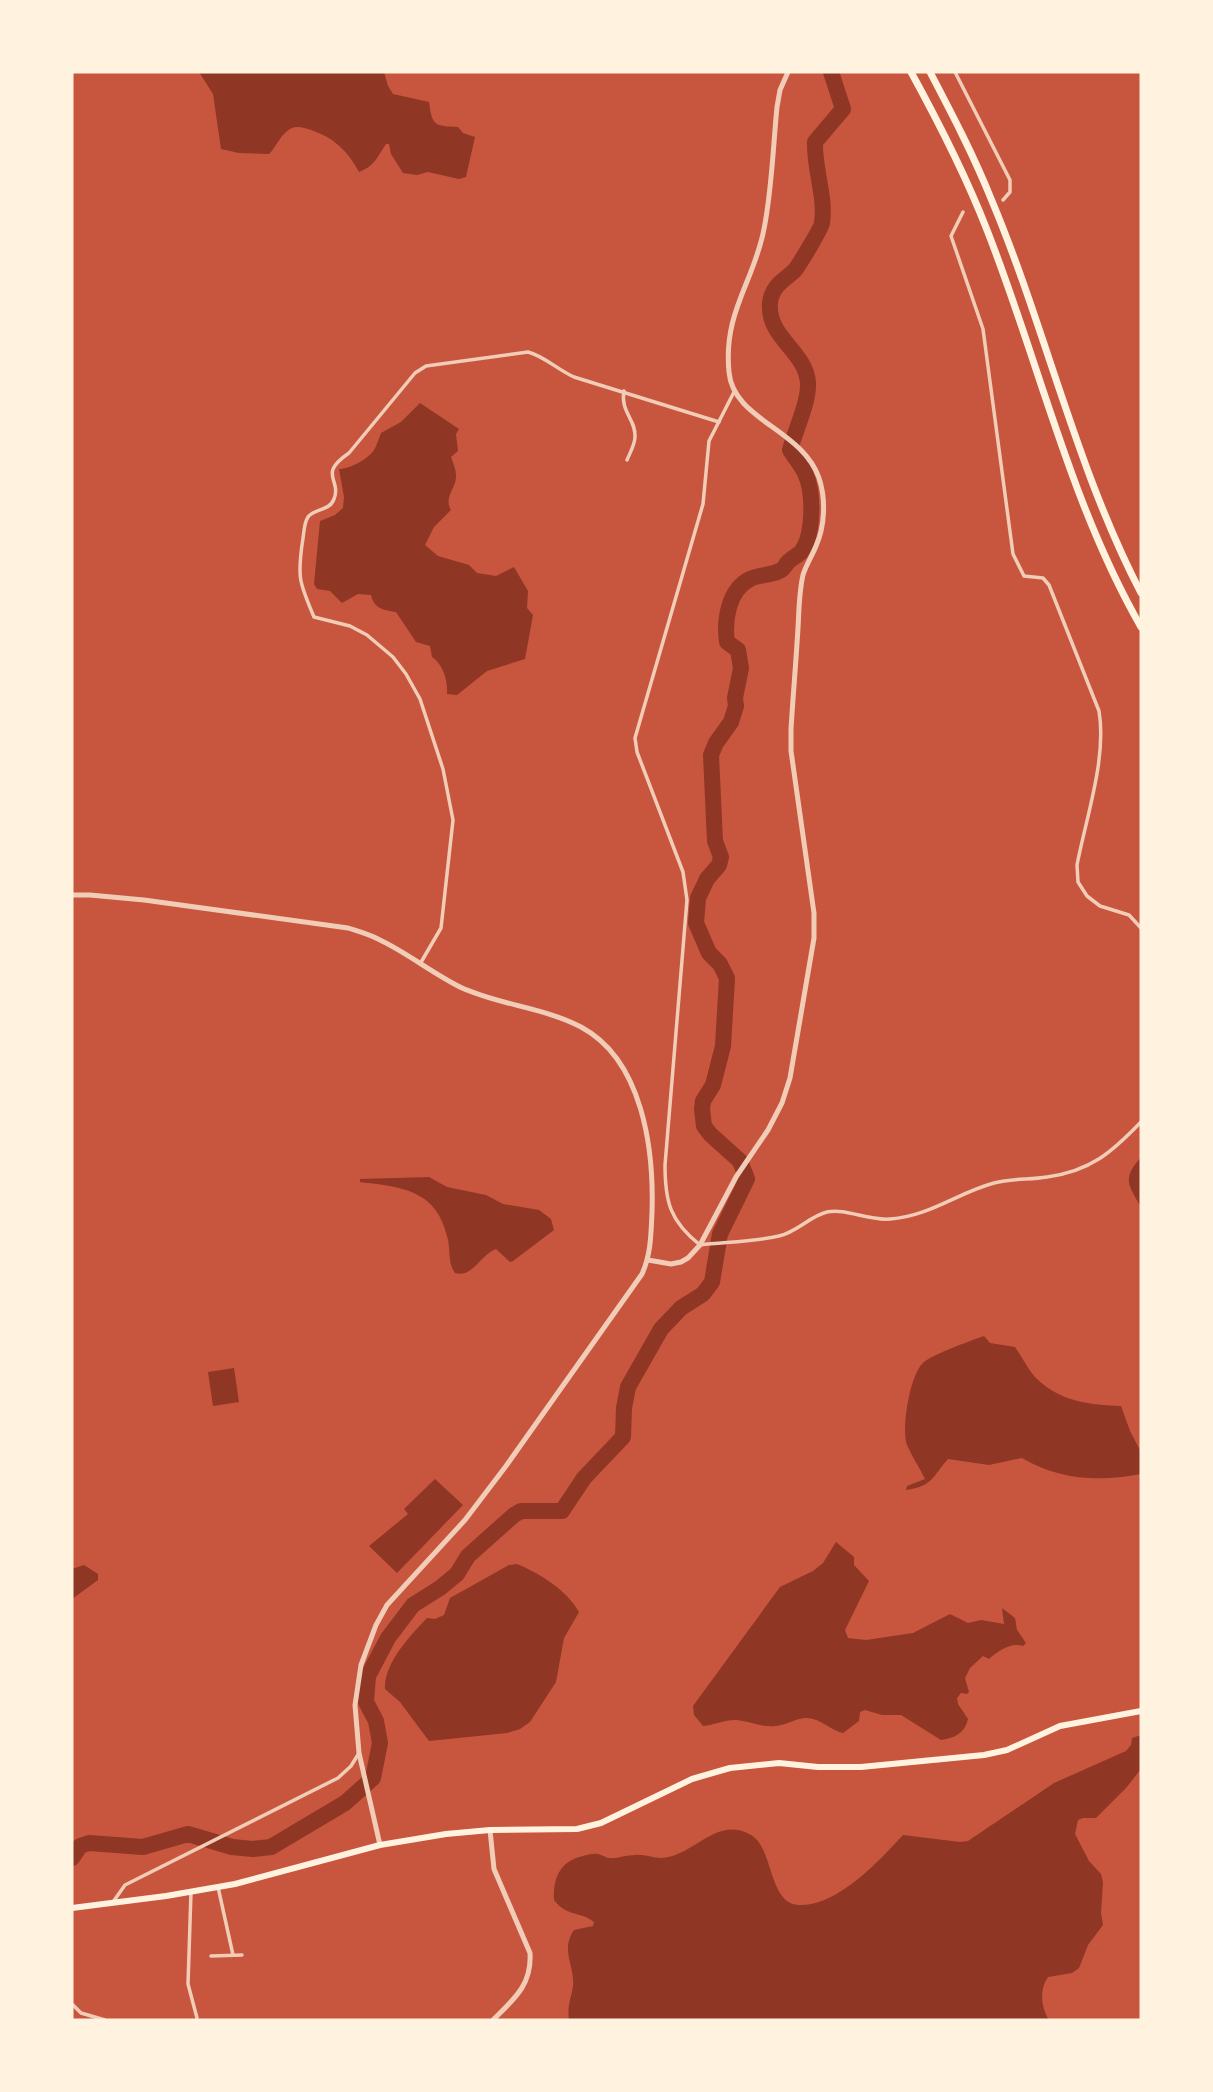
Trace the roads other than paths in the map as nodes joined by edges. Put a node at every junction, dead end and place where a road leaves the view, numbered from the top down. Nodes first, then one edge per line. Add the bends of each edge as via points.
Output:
1 (788, 72) edge
2 (911, 72) edge
3 (930, 72) edge
4 (955, 72) edge
5 (1003, 200) dead end
6 (963, 212) dead end
7 (624, 391) junction
8 (734, 392) junction
9 (719, 422) junction
10 (627, 460) dead end
11 (1141, 593) edge
12 (1141, 627) edge
13 (72, 895) edge
14 (1141, 928) edge
15 (420, 964) junction
16 (1141, 1122) edge
17 (700, 1245) junction
18 (648, 1260) junction
19 (1141, 1711) edge
20 (359, 1753) junction
21 (491, 1830) junction
22 (380, 1845) junction
23 (219, 1887) junction
24 (191, 1892) junction
25 (113, 1902) junction
26 (72, 1908) edge
27 (233, 1955) junction
28 (242, 1955) dead end
29 (211, 1956) dead end
30 (72, 2004) edge
31 (87, 2018) edge
32 (197, 2018) dead end
33 (105, 2020) edge
34 (493, 2020) edge

1 - 8 street via 777,107 764,229 731,325 728,359
2 - 12 highway via 987,230 1074,480
3 - 11 highway via 993,202 1090,475
4 - 5 street via 1010,180 1010,192
6 - 14 street via 951,236 983,329 1013,554 1024,576 1044,578 1049,585 1099,711 1102,730 1078,881 1100,906 1129,915
7 - 9 street
7 - 10 street via 623,407 635,439
7 - 15 street via 574,377 528,352 426,366 336,462 333,502 313,513 306,523 299,581 314,617 350,626 393,657 420,699 443,769 453,820 441,928
8 - 9 street
8 - 17 street via 797,445 818,475 824,498 818,542 803,576 791,729 814,938 782,1103
9 - 17 street via 709,441 703,504 635,738 683,872 687,900 665,1184 672,1215
13 - 15 street via 326,923 378,939
15 - 18 street via 462,987 583,1028 612,1055 637,1098 648,1141 653,1190
16 - 17 street via 1099,1161 1048,1177 996,1182 915,1216 871,1220 833,1211 780,1236
17 - 18 street via 681,1262
18 - 20 street via 622,1304 473,1509 387,1605 367,1645 357,1684
19 - 21 main road via 1060,1726 1007,1750 984,1755 862,1767 779,1763 730,1768 692,1779 601,1823 564,1829
20 - 22 street
20 - 25 street via 338,1777 125,1885
21 - 22 main road
21 - 34 street via 494,1868 531,1963 523,1988
22 - 23 main road
23 - 24 main road
23 - 27 street
24 - 25 main road
24 - 32 street via 188,1984
25 - 26 main road
27 - 28 street
27 - 29 street
30 - 31 street
31 - 33 street

